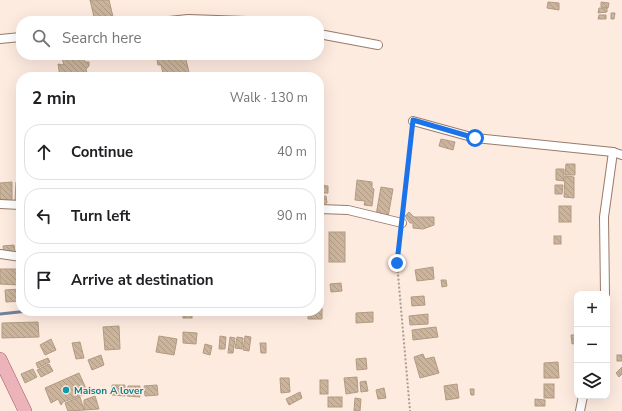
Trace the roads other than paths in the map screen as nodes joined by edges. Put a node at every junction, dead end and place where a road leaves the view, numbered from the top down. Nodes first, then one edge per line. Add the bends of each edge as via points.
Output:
1 (324, 35) edge
2 (16, 37) edge
3 (0, 39) edge
4 (378, 45) dead end
5 (413, 120) road end
6 (613, 152) junction
7 (622, 155) edge
8 (0, 204) edge
9 (16, 205) edge
10 (324, 209) edge
11 (402, 223) road end
12 (0, 254) edge
13 (16, 256) edge
14 (605, 291) edge
15 (0, 359) edge
16 (582, 399) edge
17 (25, 411) edge
18 (580, 411) edge

1 - 4 street
2 - 3 street
5 - 6 street via 475,138
6 - 7 street
6 - 14 street via 604,217
8 - 9 street
10 - 11 street via 348,210
12 - 13 street
15 - 17 main road
16 - 18 street

